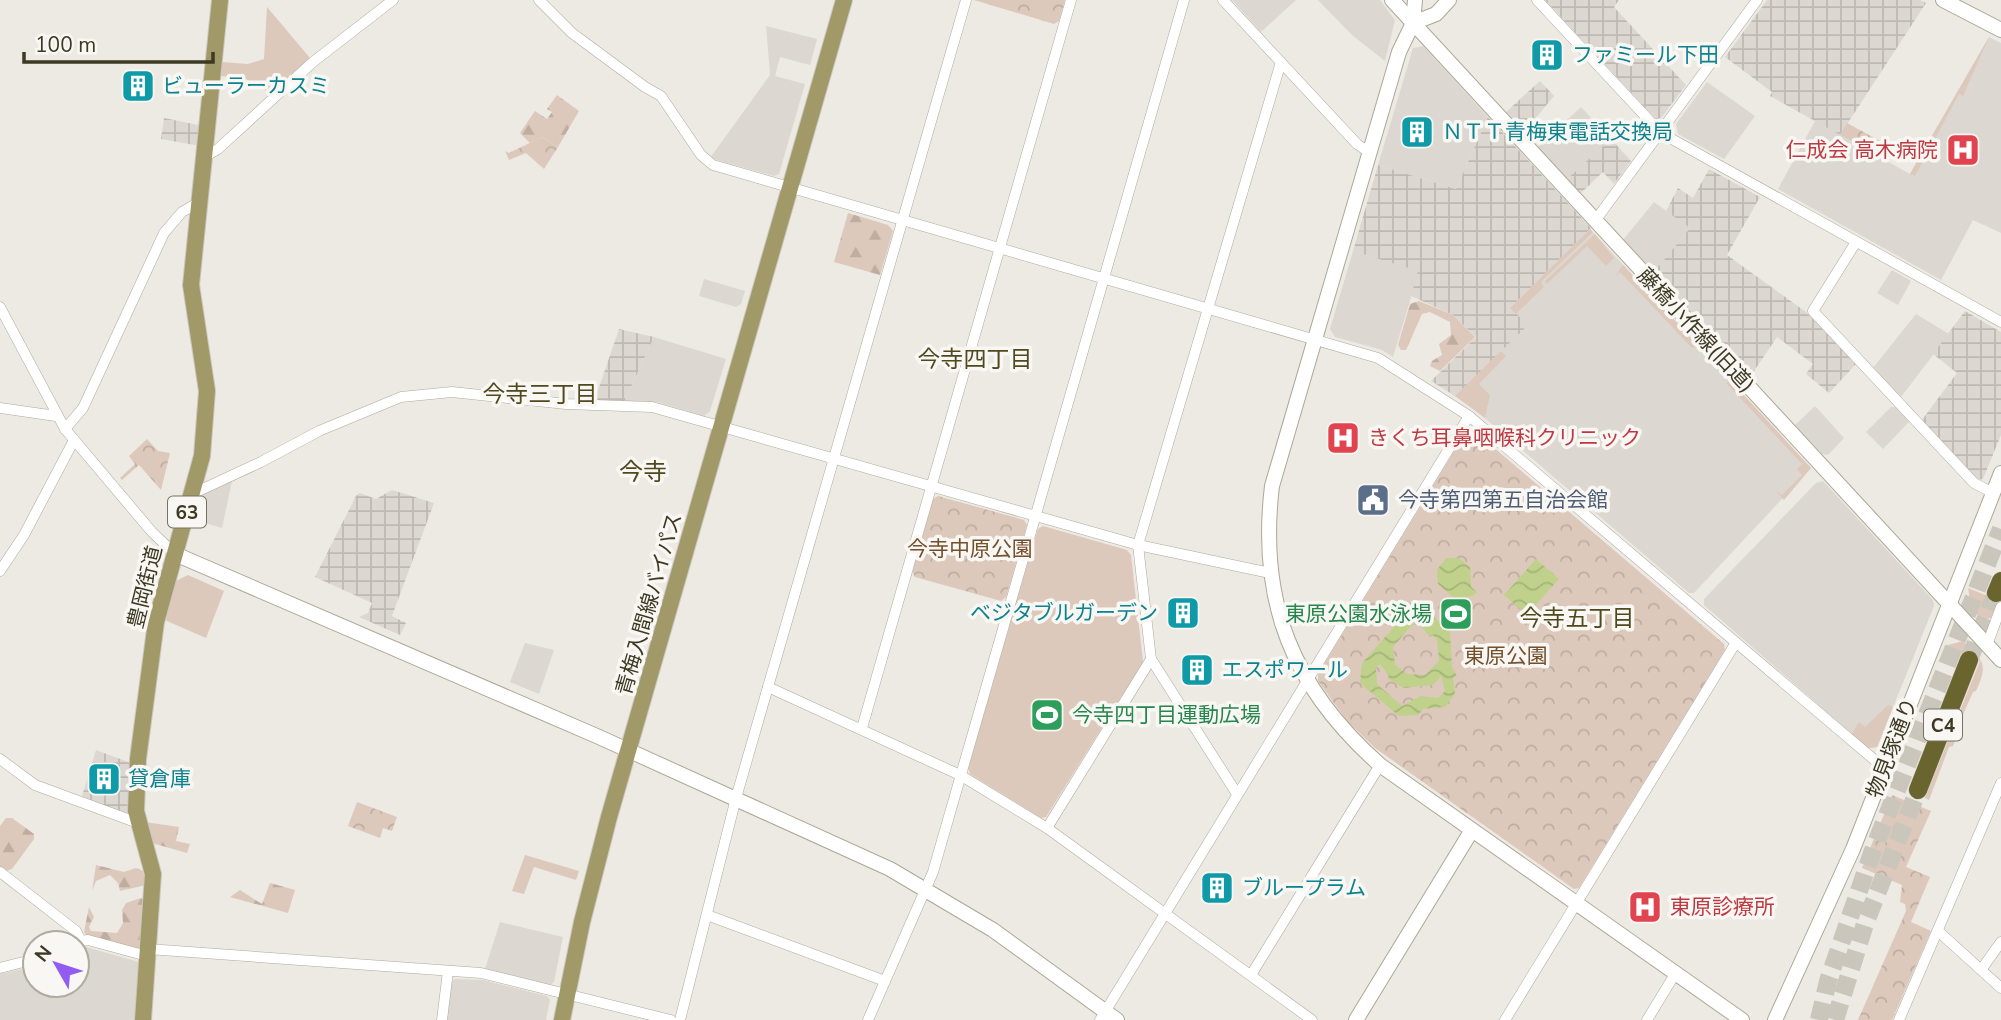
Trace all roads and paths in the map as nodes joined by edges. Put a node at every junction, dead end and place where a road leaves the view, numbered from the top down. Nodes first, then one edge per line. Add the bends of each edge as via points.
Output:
1 (220, 0) edge
2 (393, 0) edge
3 (539, 0) edge
4 (844, 0) edge
5 (965, 0) edge
6 (1071, 0) edge
7 (1184, 0) edge
8 (1223, 0) edge
9 (1392, 0) edge
10 (1415, 0) edge
11 (1449, 0) edge
12 (1537, 0) edge
13 (1757, 0) edge
14 (1943, 0) edge
15 (1413, 23) junction
16 (2001, 30) edge
17 (1281, 62) junction
18 (1661, 133) junction
19 (1370, 153) junction
20 (206, 156) junction
21 (791, 188) junction
22 (201, 201) junction
23 (901, 221) junction
24 (1595, 221) junction
25 (1856, 242) junction
26 (999, 249) junction
27 (1103, 279) junction
28 (0, 307) edge
29 (1207, 309) junction
30 (2001, 323) edge
31 (1315, 339) junction
32 (0, 408) edge
33 (56, 416) junction
34 (1469, 416) junction
35 (722, 427) junction
36 (65, 429) junction
37 (74, 440) junction
38 (833, 459) junction
39 (2001, 472) edge
40 (930, 488) junction
41 (1993, 493) junction
42 (192, 494) junction
43 (1035, 517) junction
44 (1138, 545) junction
45 (175, 554) junction
46 (0, 571) edge
47 (1270, 573) junction
48 (1999, 593) edge
49 (1948, 605) junction
50 (1735, 644) junction
51 (1987, 645) junction
52 (1151, 659) junction
53 (1969, 660) tunnel mouth
54 (2001, 660) edge
55 (1306, 681) junction
56 (768, 687) junction
57 (862, 729) junction
58 (628, 750) junction
59 (0, 759) edge
60 (1380, 765) junction
61 (1884, 768) junction
62 (960, 775) junction
63 (2001, 783) edge
64 (1918, 790) tunnel mouth
65 (1237, 794) junction
66 (736, 798) junction
67 (1993, 802) junction
68 (2001, 809) edge
69 (138, 823) junction
70 (1047, 828) junction
71 (1472, 830) junction
72 (0, 872) edge
73 (927, 889) junction
74 (1576, 904) junction
75 (1164, 912) junction
76 (707, 915) junction
77 (73, 929) edge
78 (1938, 932) junction
79 (91, 941) edge
80 (2001, 942) edge
81 (148, 952) junction
82 (21, 963) edge
83 (0, 968) edge
84 (1981, 970) junction
85 (448, 971) junction
86 (1675, 974) junction
87 (1251, 975) junction
88 (885, 981) junction
89 (2001, 988) edge
90 (567, 995) junction
91 (1102, 1016) edge
92 (143, 1020) edge
93 (442, 1020) edge
94 (562, 1020) edge
95 (670, 1020) edge
96 (680, 1020) edge
97 (868, 1020) edge
98 (1117, 1020) edge
99 (1312, 1020) edge
100 (1356, 1020) edge
101 (1505, 1020) edge
102 (1647, 1020) edge
103 (1741, 1020) edge
104 (1775, 1020) edge
105 (1899, 1020) edge

1 - 20 main road, 豊岡街道 / 63
2 - 20 street via 313,62
3 - 21 street via 572,33 661,96 706,162
4 - 21 main road, 青梅入間線バイパス
5 - 23 street
6 - 26 street
7 - 27 street
8 - 17 street
9 - 15 street, 藤橋小作線(旧道)
10 - 15 street
11 - 15 street via 1436,14
12 - 18 street
13 - 18 street
14 - 16 street
15 - 19 street via 1405,36
15 - 24 street, 藤橋小作線(旧道)
17 - 19 street
17 - 29 street
18 - 24 street
18 - 25 street
19 - 31 street
20 - 22 main road, 豊岡街道 / 63
21 - 23 street
21 - 35 main road, 青梅入間線バイパス
22 - 36 street via 182,212 164,233 83,408
22 - 42 main road, 豊岡街道 / 63 via 191,285 207,402 202,456
23 - 26 street
23 - 38 street
24 - 49 street, 藤橋小作線(旧道)
25 - 30 street
25 - 41 street via 1813,311 1974,483
26 - 27 street
26 - 40 street
27 - 29 street
27 - 43 street
28 - 33 street
29 - 31 street
29 - 44 street
31 - 34 street via 1378,358
31 - 47 street via 1272,486
32 - 33 street
33 - 36 street
34 - 50 street
34 - 55 street
35 - 38 street
35 - 42 street via 652,407 452,392 420,394 401,397 329,427
35 - 58 main road, 青梅入間線バイパス
36 - 37 street
37 - 45 street
37 - 46 street
38 - 40 street
38 - 56 street
39 - 41 street, 物見塚通り
40 - 43 street
40 - 57 street
41 - 49 street, 物見塚通り
42 - 45 main road, 豊岡街道 / 63
43 - 44 street
43 - 62 street
44 - 47 street
44 - 52 street
45 - 58 street
45 - 69 main road, 豊岡街道 / 63 via 156,622 145,701 135,785
47 - 55 street via 1284,633
48 - 51 street
49 - 51 street, 藤橋小作線(旧道)
49 - 61 street, 物見塚通り
50 - 61 street
50 - 74 street
51 - 54 street, 藤橋小作線(旧道)
52 - 65 street
52 - 70 street
53 - 64 highway, C4
55 - 60 street via 1344,732
55 - 65 street
56 - 57 street
56 - 66 street
57 - 62 street
58 - 66 street
58 - 90 main road, 青梅入間線バイパス
59 - 69 street via 42,788
60 - 71 street
60 - 87 street
61 - 104 street, 物見塚通り via 1831,901
62 - 70 street
62 - 73 street
63 - 67 street
65 - 75 street
66 - 73 street
66 - 76 street
67 - 68 street
67 - 78 street
69 - 81 main road, 豊岡街道 / 63 via 152,868
70 - 75 street
71 - 74 street
71 - 100 street
72 - 77 street
73 - 88 street
73 - 91 street via 1017,947
74 - 86 street
74 - 101 street
75 - 87 street
75 - 91 street
76 - 88 street
76 - 96 street
78 - 84 street
78 - 105 street
79 - 81 street
80 - 84 street
81 - 85 street
81 - 92 main road, 豊岡街道 / 63
82 - 83 street
84 - 89 street
85 - 90 street via 487,974
85 - 93 street
86 - 102 street
86 - 103 street
87 - 99 street
88 - 97 street
90 - 94 main road, 青梅入間線バイパス
90 - 95 street
91 - 98 street

